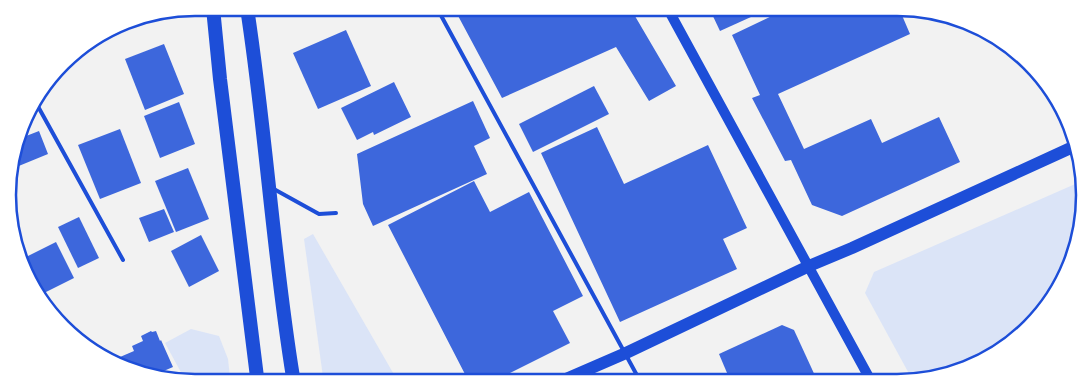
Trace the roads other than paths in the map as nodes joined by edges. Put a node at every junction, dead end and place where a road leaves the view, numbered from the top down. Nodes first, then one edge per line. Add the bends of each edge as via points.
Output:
1 (214, 16) edge
2 (248, 16) edge
3 (441, 16) edge
4 (671, 16) edge
5 (39, 108) edge
6 (1070, 148) edge
7 (270, 187) junction
8 (336, 213) dead end
9 (123, 260) dead end
10 (809, 266) junction
11 (626, 354) junction
12 (257, 374) edge
13 (293, 374) edge
14 (578, 374) edge
15 (636, 374) edge
16 (868, 374) edge

1 - 12 highway
2 - 7 highway
3 - 11 lane
4 - 10 main road
5 - 9 lane
6 - 10 main road
7 - 8 lane via 318,214
7 - 13 highway
10 - 11 main road
10 - 16 main road
11 - 14 main road
11 - 15 lane

